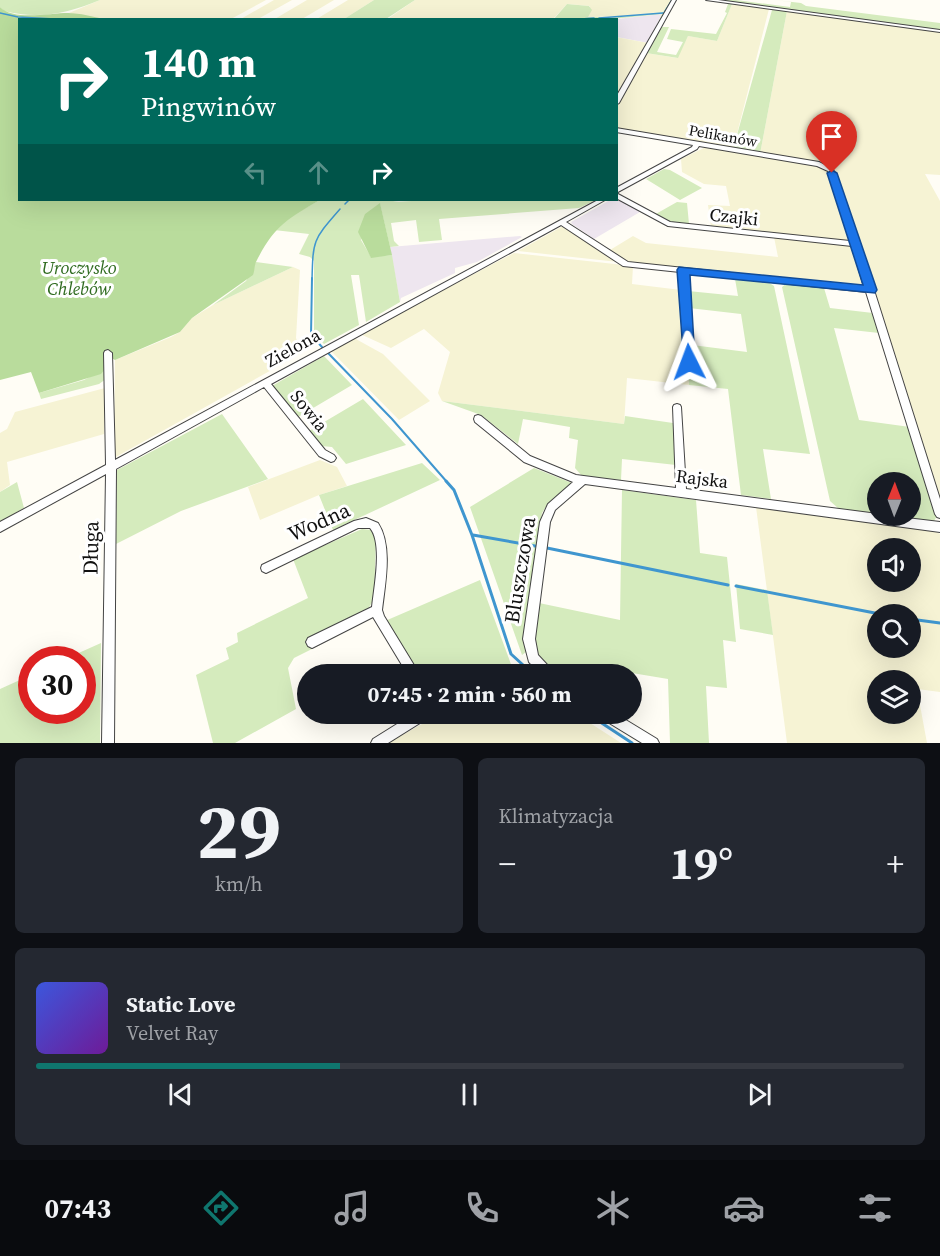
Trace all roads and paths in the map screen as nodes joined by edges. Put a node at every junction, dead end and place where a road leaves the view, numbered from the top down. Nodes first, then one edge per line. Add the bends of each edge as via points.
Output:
1 (674, 0) edge
2 (708, 0) edge
3 (940, 31) edge
4 (618, 99) edge
5 (618, 130) edge
6 (697, 143) junction
7 (618, 192) edge
8 (618, 194) edge
9 (600, 201) edge
10 (561, 222) junction
11 (855, 244) junction
12 (683, 270) junction
13 (870, 290) junction
14 (108, 353) dead end
15 (689, 362) dead end
16 (265, 382) junction
17 (677, 407) dead end
18 (478, 419) dead end
19 (331, 458) dead end
20 (111, 466) junction
21 (583, 480) junction
22 (681, 493) junction
23 (940, 514) edge
24 (0, 527) edge
25 (940, 527) edge
26 (266, 568) dead end
27 (377, 610) junction
28 (312, 642) dead end
29 (407, 664) edge
30 (539, 664) edge
31 (408, 724) edge
32 (622, 724) edge
33 (108, 743) edge
34 (377, 743) edge
35 (653, 743) edge

1 - 4 street
2 - 3 street
5 - 6 street, Pelikanów
6 - 7 street
6 - 11 street, Pelikanów via 825,166 832,173
8 - 11 street, Czajki via 668,224
9 - 10 street, Zielona
10 - 12 street via 626,264
10 - 16 street, Zielona
11 - 13 street
12 - 13 street
12 - 15 street
13 - 23 street
14 - 20 street, Długa
16 - 19 street, Sowia via 322,453
16 - 20 street, Zielona
17 - 22 street
18 - 21 street, Rajska via 527,459
20 - 24 street, Zielona
20 - 33 street, Długa
21 - 22 street, Rajska
21 - 30 street, Bluszczowa via 551,507 545,522 529,639 533,658
22 - 25 street, Rajska
26 - 27 street, Wodna via 357,524 373,525 380,533 381,547
27 - 28 street
27 - 29 street, Wodna via 383,628
31 - 34 street
32 - 35 street

